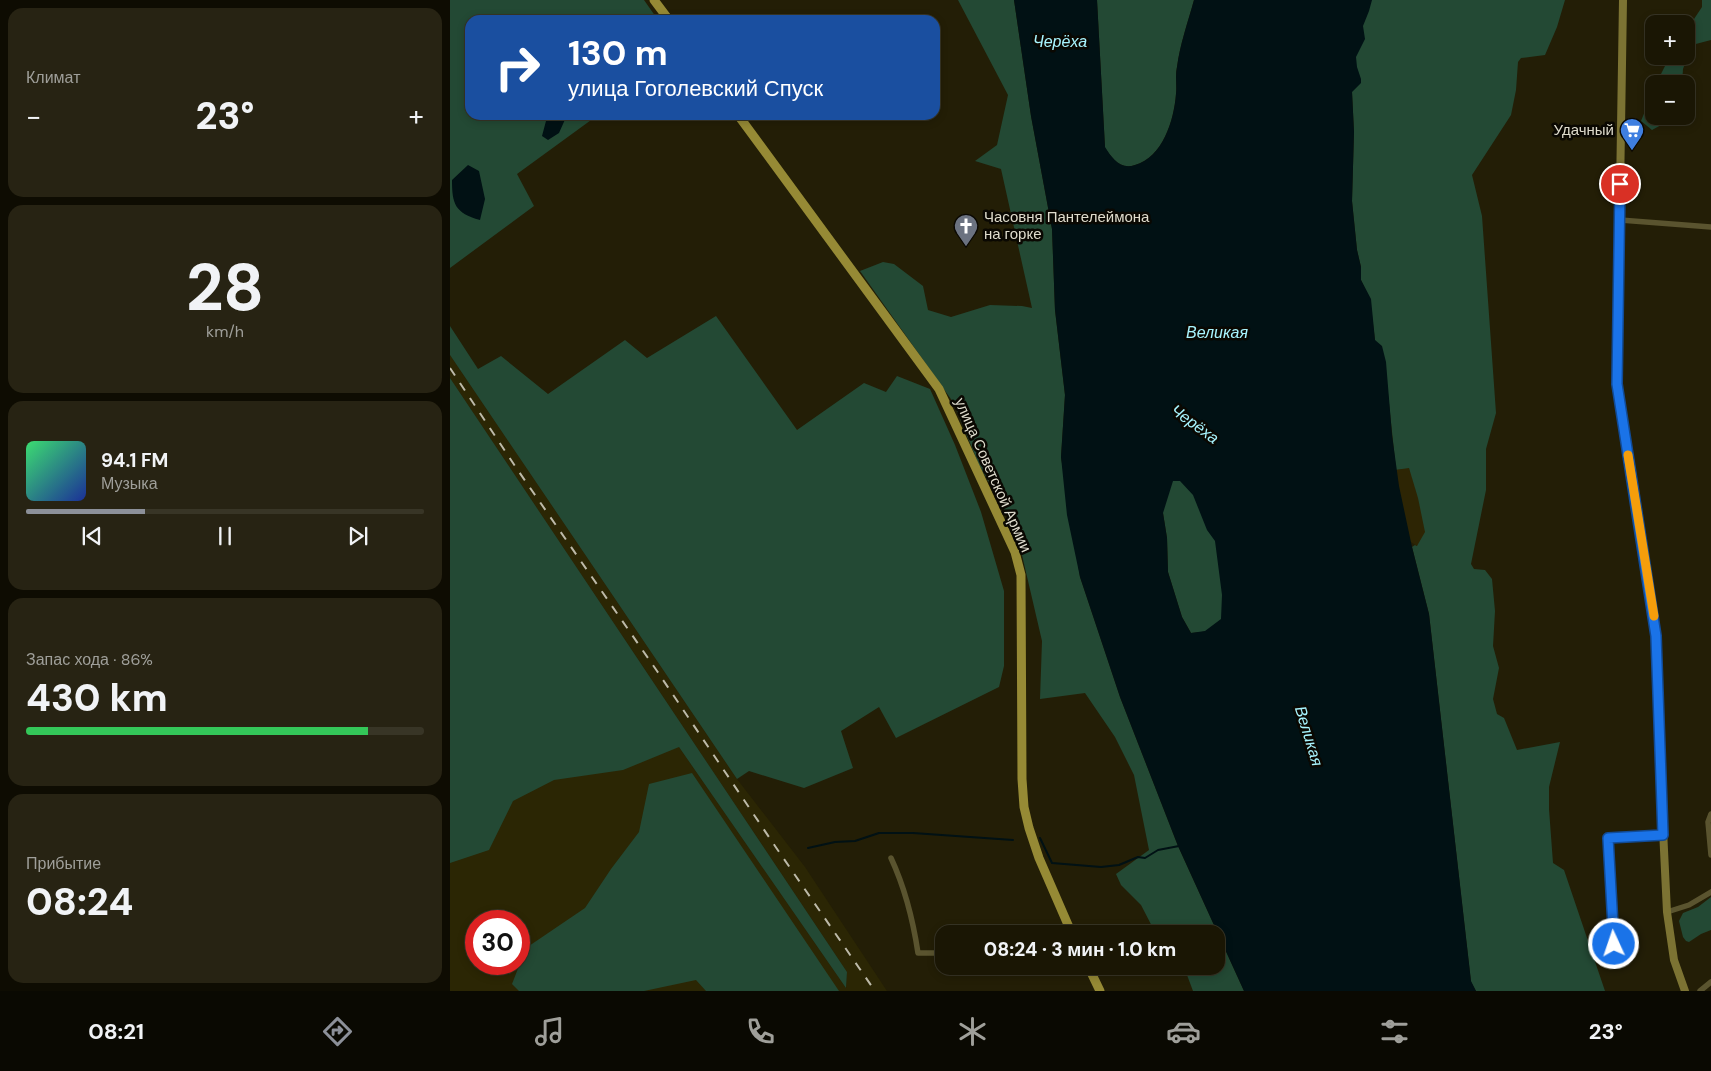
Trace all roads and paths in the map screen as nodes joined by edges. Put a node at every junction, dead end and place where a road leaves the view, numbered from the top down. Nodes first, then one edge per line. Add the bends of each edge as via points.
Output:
1 (654, 0) edge
2 (1623, 0) edge
3 (665, 15) edge
4 (742, 120) edge
5 (1620, 220) junction
6 (1711, 227) edge
7 (1711, 814) edge
8 (1663, 835) junction
9 (1711, 856) edge
10 (891, 858) dead end
11 (1711, 892) edge
12 (1667, 912) junction
13 (1068, 925) edge
14 (935, 953) edge
15 (1614, 962) dead end
16 (1092, 975) edge
17 (1711, 982) edge
18 (1100, 991) edge
19 (1685, 991) edge
20 (1700, 991) edge

1 - 3 main road
2 - 5 street
4 - 13 main road, улица Советской Армии via 940,389 1016,552 1021,575 1024,807 1038,858
5 - 6 street
5 - 8 street via 1617,384 1656,636
7 - 9 street via 1708,822
8 - 12 street
8 - 15 street via 1608,838
10 - 14 street via 914,926 918,953
11 - 12 street via 1689,905
12 - 19 street via 1674,960
16 - 18 main road
17 - 20 street

